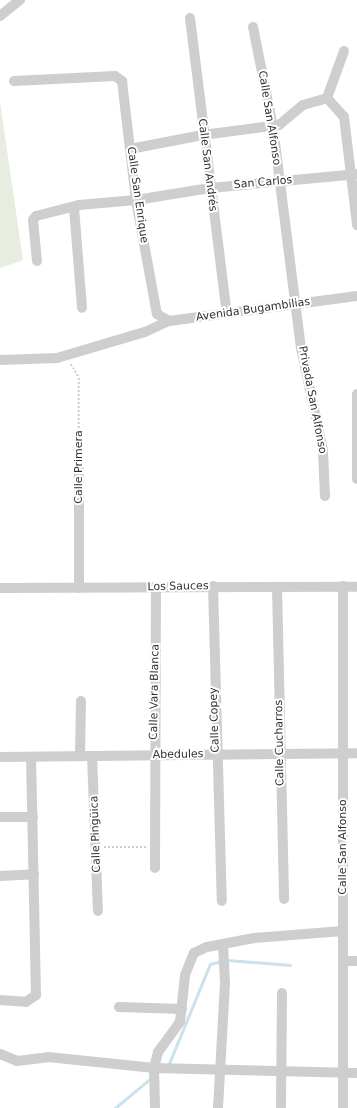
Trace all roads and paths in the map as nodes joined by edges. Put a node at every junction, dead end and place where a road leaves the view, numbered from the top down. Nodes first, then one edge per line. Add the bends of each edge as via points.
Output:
1 (20, 0) edge
2 (0, 16) edge
3 (190, 18) dead end
4 (253, 27) dead end
5 (344, 51) dead end
6 (14, 81) dead end
7 (327, 98) junction
8 (273, 127) junction
9 (203, 135) junction
10 (130, 149) junction
11 (354, 175) edge
12 (280, 181) junction
13 (210, 188) junction
14 (136, 200) junction
15 (74, 208) junction
16 (357, 225) edge
17 (37, 261) dead end
18 (357, 296) edge
19 (296, 304) junction
20 (82, 308) dead end
21 (227, 313) junction
22 (169, 321) junction
23 (57, 358) junction
24 (0, 360) edge
25 (357, 394) edge
26 (79, 458) joint
27 (357, 479) edge
28 (325, 496) dead end
29 (212, 586) junction
30 (343, 586) junction
31 (277, 587) junction
32 (357, 587) edge
33 (0, 588) edge
34 (79, 588) junction
35 (156, 588) junction
36 (81, 701) dead end
37 (357, 753) edge
38 (280, 754) junction
39 (343, 754) junction
40 (154, 755) junction
41 (216, 755) junction
42 (32, 756) junction
43 (80, 756) junction
44 (92, 756) junction
45 (0, 757) edge
46 (0, 817) edge
47 (33, 817) junction
48 (97, 847) junction
49 (154, 847) junction
50 (155, 868) dead end
51 (34, 874) junction
52 (0, 876) edge
53 (284, 899) dead end
54 (222, 901) dead end
55 (98, 911) dead end
56 (343, 931) junction
57 (222, 944) junction
58 (343, 961) junction
59 (357, 961) edge
60 (282, 993) dead end
61 (0, 1000) edge
62 (120, 1007) dead end
63 (182, 1009) junction
64 (0, 1054) edge
65 (154, 1068) junction
66 (220, 1068) junction
67 (281, 1072) junction
68 (344, 1072) junction
69 (357, 1073) edge
70 (155, 1108) edge
71 (218, 1108) edge
72 (281, 1108) edge
73 (343, 1108) edge

1 - 2 street
3 - 9 street, Calle San Andrés
4 - 8 street, Calle San Alfonso
5 - 7 street
6 - 10 street, Calle San Enrique via 115,76 122,81
7 - 8 street via 303,105 279,126
7 - 11 street via 344,117
8 - 9 street
8 - 12 street, Calle San Alfonso
9 - 10 street
9 - 13 street, Calle San Andrés
10 - 14 street, Calle San Enrique
11 - 12 street, San Carlos
11 - 16 street
12 - 13 street, San Carlos
12 - 19 street, Calle San Alfonso
13 - 14 street, San Carlos
13 - 21 street, Calle San Andrés
14 - 15 street, San Carlos
14 - 22 street, Calle San Enrique via 155,308 157,314
15 - 17 street, San Carlos via 34,217
15 - 20 street
18 - 19 street, Avenida Bugambilias
19 - 21 street, Avenida Bugambilias
19 - 28 street, Privada San Alfonso via 323,452
21 - 22 street, Avenida Bugambilias
22 - 23 street, Avenida Bugambilias via 145,332
23 - 24 street, Avenida Bugambilias
23 - 26 path, Calle Primera via 78,370
25 - 27 street
26 - 34 street, Calle Primera
29 - 31 street, Los Sauces
29 - 35 street, Los Sauces
29 - 41 street, Calle Copey
30 - 31 street, Los Sauces
30 - 32 street, Los Sauces
30 - 39 street, Calle San Alfonso
31 - 38 street, Calle Cucharros
33 - 34 street, Los Sauces
34 - 35 street, Los Sauces
35 - 40 street, Calle Vara Blanca
36 - 43 street
37 - 39 street, Abedules
38 - 39 street, Abedules
38 - 41 street, Abedules
38 - 53 street, Calle Cucharros
39 - 56 street, Calle San Alfonso
40 - 41 street, Abedules
40 - 44 street, Abedules
40 - 49 street, Calle Vara Blanca
41 - 54 street, Calle Copey
42 - 43 street, Abedules
42 - 45 street, Abedules
42 - 47 street
43 - 44 street, Abedules
44 - 48 street, Calle Pingüica
46 - 47 street
47 - 51 street
48 - 49 path
48 - 55 street, Calle Pingüica
49 - 50 street, Calle Vara Blanca
51 - 52 street
51 - 61 street via 36,995 26,1002
56 - 57 street via 284,934
56 - 58 street, Calle San Alfonso
57 - 63 street via 194,954 189,962
57 - 66 street via 225,983
58 - 59 street
58 - 68 street, Calle San Alfonso
60 - 67 street
62 - 63 street
63 - 65 street via 180,1022 162,1044
64 - 65 street via 17,1061 48,1057
65 - 66 street
65 - 70 street
66 - 67 street
66 - 71 street
67 - 68 street
67 - 72 street
68 - 69 street
68 - 73 street, Calle San Alfonso

